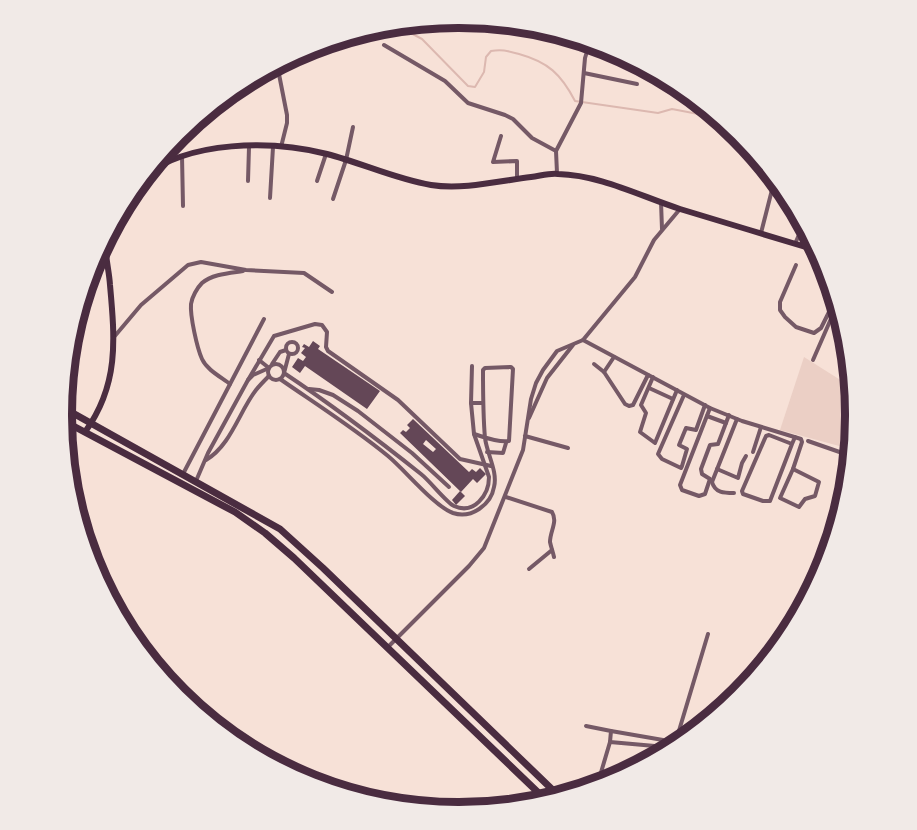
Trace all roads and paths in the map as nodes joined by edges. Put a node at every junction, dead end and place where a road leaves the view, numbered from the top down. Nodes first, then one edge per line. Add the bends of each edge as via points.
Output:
1 (384, 45) dead end
2 (588, 51) edge
3 (279, 73) edge
4 (584, 73) junction
5 (637, 84) dead end
6 (353, 128) dead end
7 (501, 136) dead end
8 (249, 147) junction
9 (273, 147) junction
10 (281, 147) junction
11 (556, 151) junction
12 (326, 154) junction
13 (182, 155) junction
14 (346, 160) junction
15 (167, 162) edge
16 (557, 173) junction
17 (517, 178) junction
18 (249, 181) dead end
19 (317, 181) dead end
20 (773, 190) edge
21 (270, 198) dead end
22 (333, 199) dead end
23 (661, 202) junction
24 (183, 206) dead end
25 (680, 209) junction
26 (662, 230) junction
27 (761, 233) junction
28 (801, 236) edge
29 (802, 238) edge
30 (798, 245) junction
31 (807, 248) edge
32 (107, 255) edge
33 (796, 265) dead end
34 (246, 270) junction
35 (332, 292) dead end
36 (831, 312) edge
37 (832, 315) edge
38 (264, 319) dead end
39 (113, 337) junction
40 (583, 340) junction
41 (574, 343) junction
42 (287, 352) junction
43 (614, 357) junction
44 (259, 360) junction
45 (813, 360) dead end
46 (594, 364) dead end
47 (472, 366) dead end
48 (270, 367) junction
49 (604, 372) junction
50 (284, 373) junction
51 (648, 375) junction
52 (269, 376) junction
53 (653, 378) junction
54 (280, 379) junction
55 (248, 380) junction
56 (231, 384) junction
57 (649, 388) junction
58 (309, 389) junction
59 (677, 390) junction
60 (685, 394) junction
61 (673, 399) junction
62 (471, 403) junction
63 (483, 403) junction
64 (705, 405) junction
65 (710, 408) junction
66 (357, 411) junction
67 (72, 413) edge
68 (729, 415) junction
69 (707, 416) junction
70 (350, 419) junction
71 (737, 419) junction
72 (527, 421) junction
73 (91, 423) junction
74 (726, 423) junction
75 (346, 424) junction
76 (72, 425) edge
77 (761, 427) junction
78 (85, 432) junction
79 (474, 434) junction
80 (525, 436) junction
81 (795, 437) junction
82 (485, 438) junction
83 (808, 441) dead end
84 (506, 443) junction
85 (400, 444) junction
86 (792, 444) junction
87 (568, 448) dead end
88 (487, 452) junction
89 (753, 452) dead end
90 (843, 453) edge
91 (390, 454) junction
92 (746, 456) dead end
93 (206, 461) junction
94 (485, 465) junction
95 (491, 466) junction
96 (717, 469) junction
97 (794, 469) junction
98 (434, 472) junction
99 (183, 474) junction
100 (428, 479) junction
101 (196, 482) junction
102 (449, 487) dead end
103 (734, 493) dead end
104 (444, 496) junction
105 (506, 497) junction
106 (438, 503) junction
107 (552, 550) junction
108 (554, 557) dead end
109 (529, 568) dead end
110 (708, 634) dead end
111 (395, 639) junction
112 (387, 647) junction
113 (586, 726) dead end
114 (611, 731) junction
115 (678, 732) edge
116 (663, 740) dead end
117 (610, 742) junction
118 (658, 746) edge
119 (601, 774) edge
120 (550, 788) edge
121 (536, 793) edge

1 - 11 street via 438,76 468,104 513,119 532,138
2 - 4 street
3 - 10 street via 287,115
4 - 5 street
4 - 11 street via 581,101
6 - 14 street
7 - 17 street via 493,162 517,161
8 - 9 main road
8 - 13 main road via 220,147
8 - 18 street
9 - 10 main road
9 - 21 street
10 - 12 main road
11 - 16 street
12 - 14 main road
12 - 19 street
13 - 15 main road
13 - 24 street
14 - 17 main road via 434,185
14 - 22 street
16 - 17 main road
16 - 23 main road via 600,181
20 - 27 street
23 - 25 main road
23 - 26 street
25 - 26 street
25 - 27 main road
26 - 40 street via 635,277
27 - 30 main road
28 - 30 street
29 - 30 street
30 - 31 main road
32 - 39 main road
33 - 36 street via 780,302 785,317 796,327 814,333
34 - 35 street via 304,273
34 - 39 street via 201,262 188,265 141,305
34 - 56 street via 203,281 191,303 202,359
37 - 45 street
38 - 56 street
39 - 73 main road via 111,378 103,404
40 - 41 street
40 - 43 street
41 - 72 street via 547,378
41 - 72 street via 557,351 543,370
42 - 42 street via 288,343 297,341 297,352
42 - 48 street via 280,352
42 - 50 street
43 - 49 street
43 - 51 street
44 - 48 street
44 - 55 street
44 - 94 street via 274,336 322,325 327,332 328,351 398,400 460,459
46 - 49 street
47 - 62 street
48 - 50 street via 279,364
48 - 52 street
48 - 55 street
49 - 51 street via 629,406
50 - 54 street
50 - 58 street
51 - 53 street
52 - 54 street
52 - 93 street via 256,389 214,456
53 - 57 street
53 - 59 street
54 - 75 street
55 - 93 street
56 - 99 street
57 - 61 street
57 - 61 street via 641,405 646,413 640,432 655,443
58 - 66 street via 333,395
58 - 70 street
59 - 60 street
59 - 61 street
60 - 64 street
60 - 64 street via 658,454 662,459 681,468 688,450 679,445 686,428 696,430
62 - 63 street
62 - 79 street
63 - 82 street
63 - 84 street via 483,370 512,367 510,438
64 - 65 street
65 - 68 street
65 - 69 street
66 - 70 street
66 - 85 street
67 - 73 main road
68 - 71 street
68 - 74 street
69 - 74 street
69 - 74 street via 680,485 682,490 705,494 710,479 700,469 710,445 718,444
70 - 75 street
70 - 91 street
71 - 77 street
71 - 96 street
72 - 80 street
73 - 78 main road
73 - 99 main road
75 - 91 street
76 - 78 main road
77 - 81 street
77 - 89 street
78 - 112 main road via 250,523 294,558
79 - 82 street
79 - 94 street
80 - 87 street
80 - 105 street
81 - 86 street
81 - 97 street via 802,442
82 - 84 street
82 - 88 street
83 - 90 street
84 - 88 street via 503,453
85 - 91 street
85 - 98 street
86 - 86 street via 770,501 743,494 766,436
88 - 95 street
91 - 100 street
91 - 106 street
92 - 96 street via 738,478
93 - 101 street
94 - 95 street
94 - 104 street via 489,485 475,504 466,508 453,506
95 - 106 street via 494,488 485,506 459,514
96 - 103 street via 714,487 722,493
97 - 97 street via 819,482 815,496 804,499 799,507 780,498
98 - 100 street
98 - 102 street
99 - 101 main road
100 - 104 street
101 - 111 main road via 280,529
104 - 106 street
105 - 107 street via 552,512
105 - 111 street via 484,548
107 - 108 street
107 - 109 street
110 - 115 street
111 - 112 street
111 - 120 main road
112 - 121 main road
113 - 114 street
114 - 116 street
114 - 117 street
117 - 118 street
117 - 119 street

